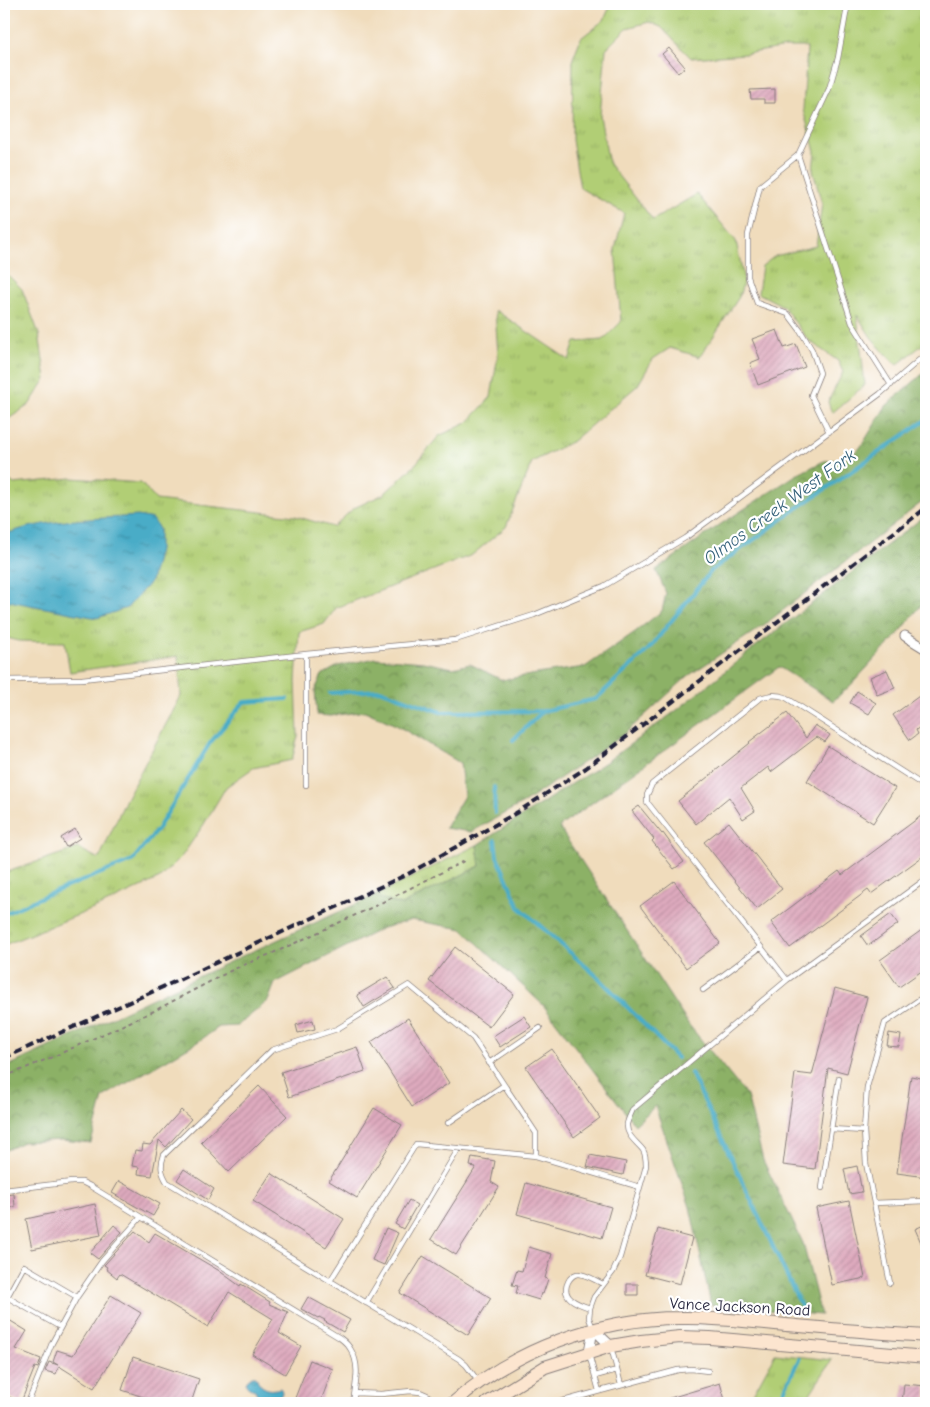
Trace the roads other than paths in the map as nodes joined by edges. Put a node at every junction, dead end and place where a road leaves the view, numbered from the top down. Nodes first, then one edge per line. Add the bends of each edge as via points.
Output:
1 (846, 4) edge
2 (798, 155) junction
3 (926, 354) edge
4 (891, 385) junction
5 (829, 432) junction
6 (905, 636) dead end
7 (926, 649) edge
8 (306, 654) junction
9 (4, 680) edge
10 (306, 785) dead end
11 (926, 787) edge
12 (926, 879) edge
13 (760, 947) junction
14 (787, 980) junction
15 (702, 990) dead end
16 (926, 995) edge
17 (540, 1028) dead end
18 (489, 1062) junction
19 (839, 1078) dead end
20 (504, 1085) junction
21 (448, 1123) dead end
22 (831, 1129) junction
23 (864, 1131) junction
24 (459, 1148) junction
25 (536, 1156) junction
26 (640, 1187) junction
27 (822, 1188) dead end
28 (4, 1190) edge
29 (926, 1201) edge
30 (874, 1203) junction
31 (141, 1217) junction
32 (330, 1281) junction
33 (890, 1283) dead end
34 (603, 1284) junction
35 (77, 1297) junction
36 (366, 1303) junction
37 (590, 1308) junction
38 (60, 1327) junction
39 (593, 1329) junction
40 (926, 1336) edge
41 (611, 1346) junction
42 (589, 1353) junction
43 (926, 1357) edge
44 (617, 1370) junction
45 (708, 1371) dead end
46 (595, 1376) junction
47 (479, 1383) junction
48 (621, 1385) junction
49 (599, 1392) junction
50 (355, 1393) junction
51 (28, 1403) edge
52 (353, 1403) edge
53 (436, 1403) edge
54 (453, 1403) edge
55 (487, 1403) edge
56 (556, 1403) edge

1 - 2 lane via 838,58 829,89
2 - 4 lane via 852,323
2 - 5 lane via 760,186 748,235 748,278 757,303 788,314 812,350 820,374 811,395
3 - 4 lane
4 - 5 lane
5 - 8 lane via 685,538 604,586 534,615 455,640
6 - 7 street
8 - 9 lane via 82,679
8 - 10 lane
11 - 13 lane via 777,694 760,698 652,784 647,802
12 - 14 lane
13 - 14 lane
13 - 15 lane
14 - 26 lane via 633,1109 627,1130 646,1158
16 - 23 lane via 885,1023 867,1087
17 - 18 lane
18 - 20 lane
18 - 32 lane via 473,1038 409,985 337,1029 272,1050 164,1155 162,1174 167,1182
19 - 22 lane
20 - 21 lane
20 - 25 lane via 536,1133
22 - 23 lane
22 - 27 lane
23 - 30 lane
24 - 25 lane
24 - 32 lane via 416,1144
24 - 36 lane
25 - 26 lane
26 - 34 lane via 620,1257
28 - 31 lane via 82,1182
29 - 30 lane
30 - 33 lane
31 - 35 lane via 102,1261
31 - 50 lane via 340,1338 351,1349 356,1362
32 - 36 lane
34 - 37 lane
34 - 37 lane via 578,1274 572,1276 567,1284 569,1298
35 - 38 lane
35 - 38 lane via 24,1266 7,1297
36 - 47 lane via 459,1359
37 - 39 lane
38 - 51 lane
39 - 40 main road, Vance Jackson Road via 641,1320 678,1318
39 - 41 street
39 - 42 street
39 - 47 main road, Vance Jackson Road via 518,1359
41 - 42 main road, Vance Jackson Road
41 - 43 main road, Vance Jackson Road via 680,1337 710,1338
41 - 44 lane
42 - 46 lane
42 - 55 main road, Vance Jackson Road via 544,1367
44 - 46 lane
44 - 48 lane
45 - 48 lane via 678,1370
46 - 49 lane
47 - 54 main road, Vance Jackson Road
48 - 49 lane
49 - 56 lane
50 - 52 lane
50 - 53 lane via 412,1391 427,1395

